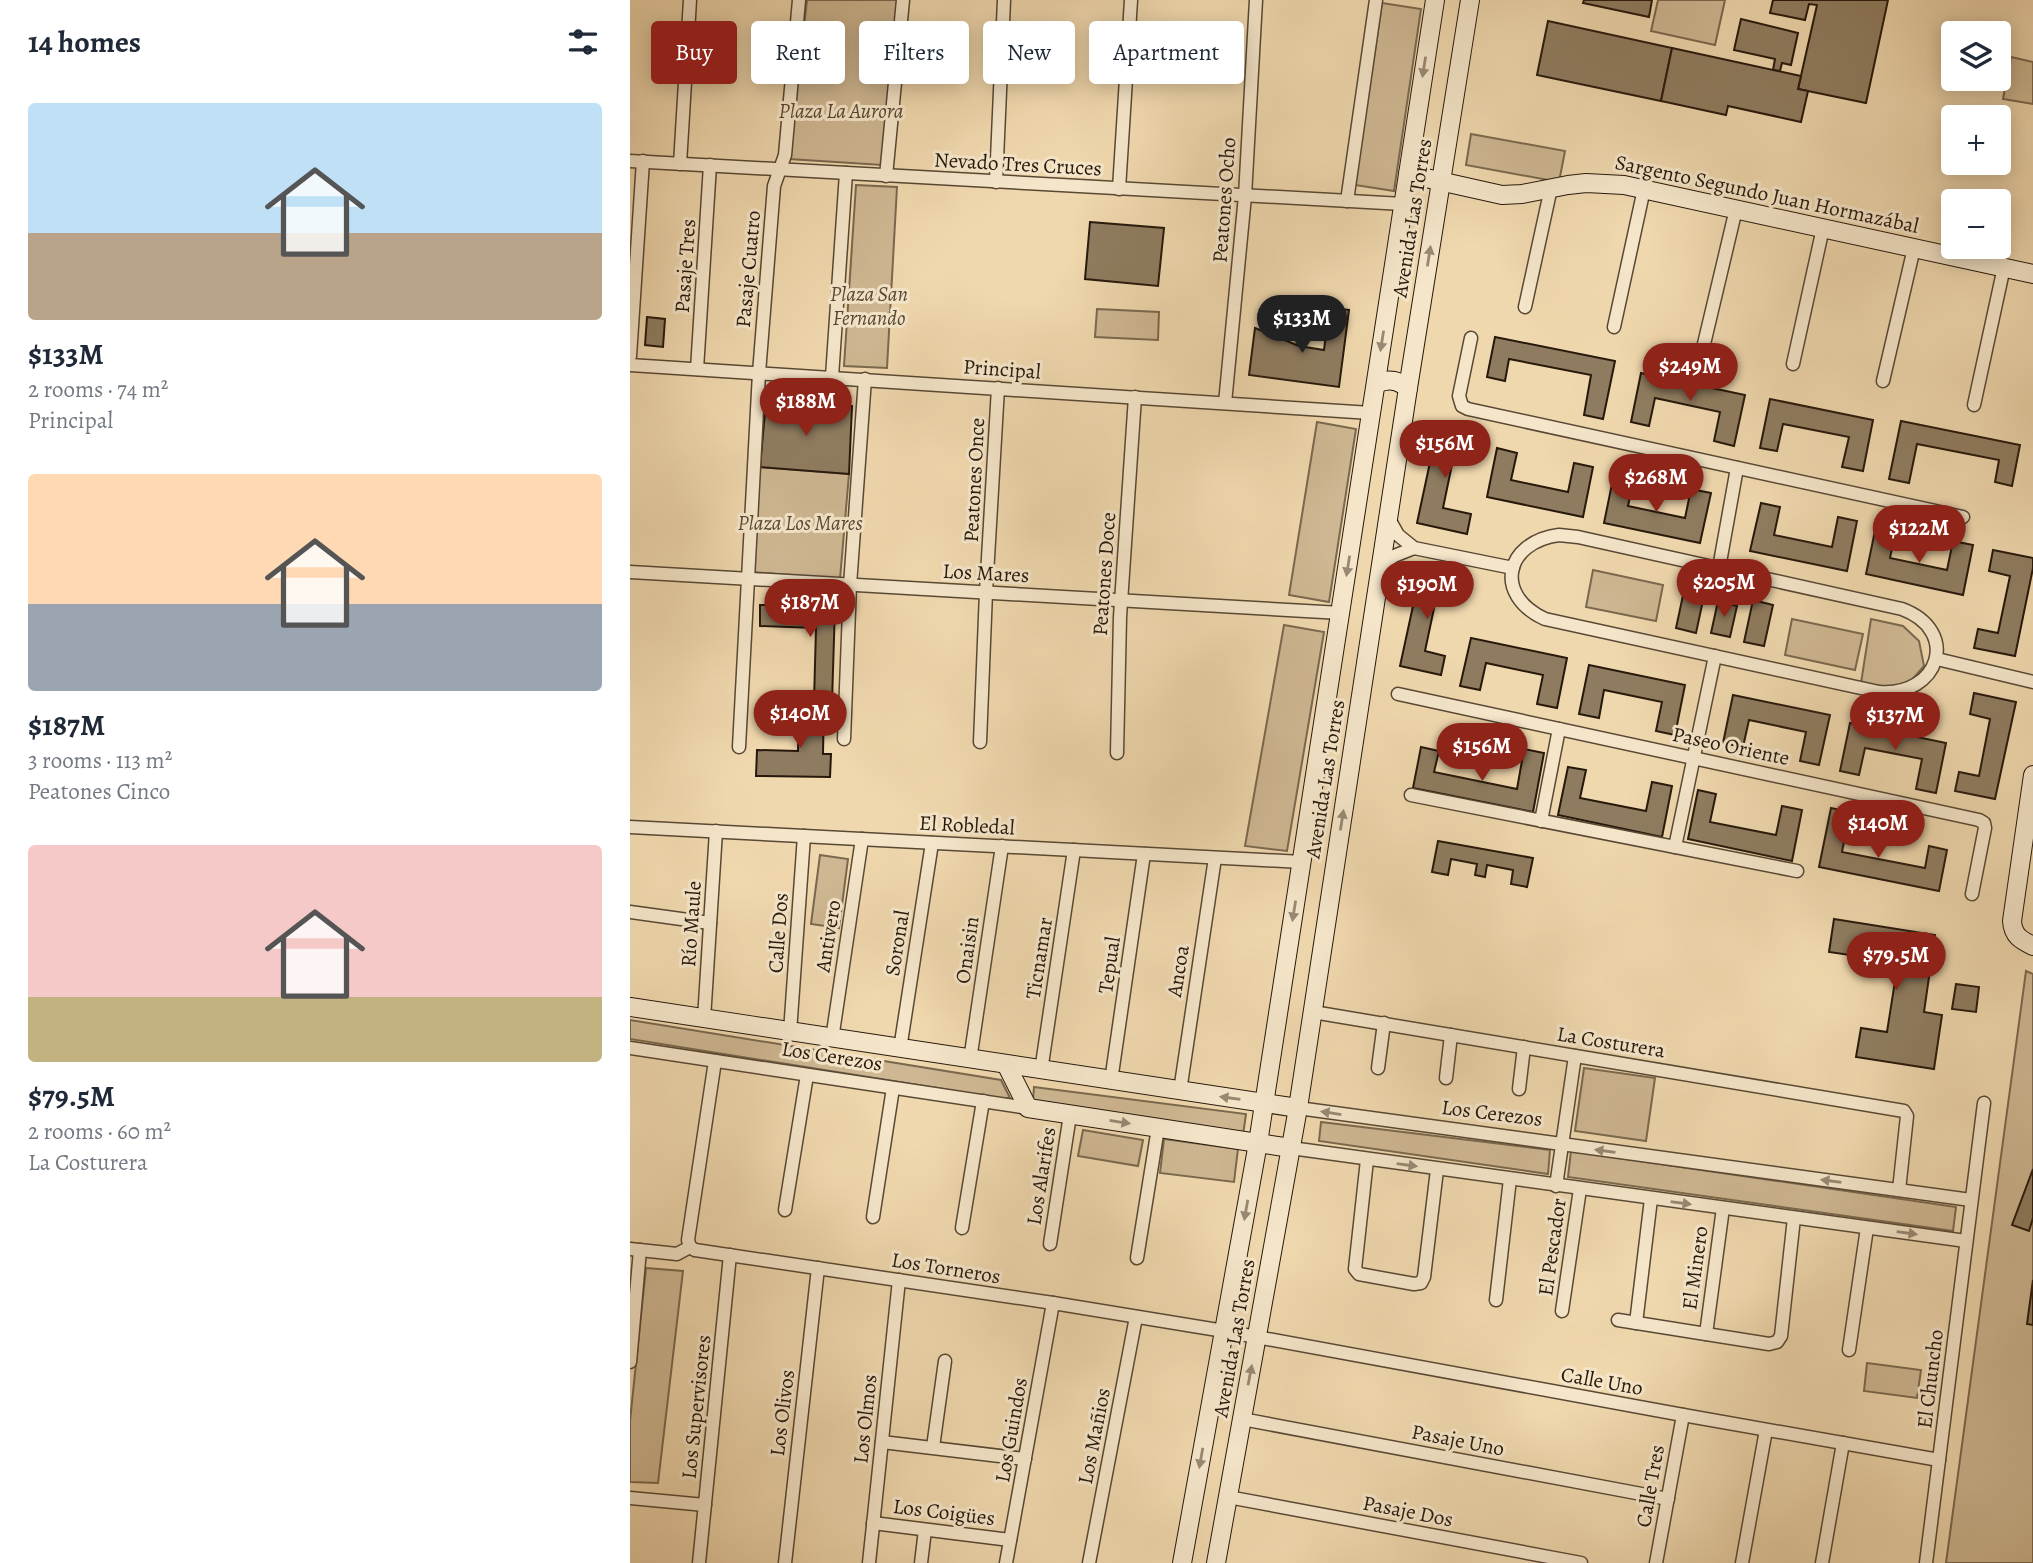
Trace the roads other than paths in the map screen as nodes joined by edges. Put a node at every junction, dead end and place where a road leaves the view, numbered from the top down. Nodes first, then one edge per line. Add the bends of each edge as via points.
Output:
1 (690, 0) edge
2 (799, 0) edge
3 (903, 0) edge
4 (1004, 0) edge
5 (1132, 0) edge
6 (1256, 0) edge
7 (1376, 0) edge
8 (1435, 0) edge
9 (1468, 1) edge
10 (637, 161) edge
11 (680, 164) junction
12 (710, 165) junction
13 (780, 170) junction
14 (846, 173) junction
15 (1408, 174) junction
16 (886, 176) junction
17 (1440, 181) junction
18 (996, 182) junction
19 (1550, 188) junction
20 (1119, 189) junction
21 (1644, 189) junction
22 (1245, 196) junction
23 (1347, 201) junction
24 (1403, 204) junction
25 (1736, 209) junction
26 (1823, 228) junction
27 (1914, 248) junction
28 (2004, 267) junction
29 (2033, 274) edge
30 (632, 289) edge
31 (1525, 307) dead end
32 (1614, 327) dead end
33 (1471, 338) dead end
34 (1704, 344) dead end
35 (630, 356) edge
36 (1793, 363) dead end
37 (630, 365) edge
38 (697, 369) junction
39 (759, 373) junction
40 (832, 377) junction
41 (865, 379) junction
42 (1883, 380) dead end
43 (1376, 384) junction
44 (998, 388) junction
45 (1408, 388) junction
46 (1135, 397) junction
47 (1226, 403) junction
48 (1974, 405) dead end
49 (1371, 413) junction
50 (1737, 468) junction
51 (1963, 517) dead end
52 (1389, 519) junction
53 (1414, 548) junction
54 (1382, 565) junction
55 (1513, 568) junction
56 (1719, 568) junction
57 (630, 572) edge
58 (747, 579) junction
59 (850, 585) junction
60 (986, 593) junction
61 (1121, 600) junction
62 (1341, 613) junction
63 (1337, 639) junction
64 (1369, 646) junction
65 (1715, 656) junction
66 (1937, 659) junction
67 (2033, 682) edge
68 (1398, 694) dead end
69 (1559, 729) junction
70 (844, 739) dead end
71 (981, 742) dead end
72 (739, 747) dead end
73 (1117, 753) dead end
74 (1693, 758) junction
75 (2033, 775) edge
76 (1411, 795) dead end
77 (1541, 821) junction
78 (630, 827) edge
79 (716, 831) junction
80 (804, 836) junction
81 (862, 839) junction
82 (2029, 839) edge
83 (932, 843) junction
84 (1002, 846) junction
85 (1675, 847) junction
86 (1074, 850) junction
87 (1144, 854) junction
88 (1215, 858) junction
89 (1302, 862) junction
90 (1797, 871) dead end
91 (1972, 894) dead end
92 (630, 912) edge
93 (710, 923) junction
94 (2033, 946) edge
95 (630, 1007) edge
96 (1312, 1012) junction
97 (704, 1019) junction
98 (1384, 1023) junction
99 (790, 1032) junction
100 (1451, 1035) junction
101 (832, 1039) junction
102 (1524, 1047) junction
103 (630, 1048) edge
104 (900, 1049) junction
105 (1575, 1056) junction
106 (970, 1060) junction
107 (715, 1061) junction
108 (1007, 1066) junction
109 (1378, 1068) dead end
110 (1041, 1071) junction
111 (807, 1075) junction
112 (1446, 1079) dead end
113 (1111, 1081) junction
114 (893, 1088) junction
115 (1519, 1088) dead end
116 (1180, 1091) junction
117 (983, 1101) junction
118 (1264, 1103) junction
119 (1984, 1103) dead end
120 (1028, 1108) junction
121 (1298, 1108) junction
122 (1070, 1115) junction
123 (1158, 1128) junction
124 (1258, 1143) junction
125 (1562, 1145) junction
126 (1291, 1148) junction
127 (1367, 1160) junction
128 (1437, 1170) junction
129 (1510, 1180) junction
130 (1556, 1186) junction
131 (1580, 1189) junction
132 (1899, 1190) junction
133 (1651, 1199) junction
134 (1971, 1200) junction
135 (1723, 1208) junction
136 (785, 1210) dead end
137 (873, 1217) dead end
138 (1794, 1218) junction
139 (962, 1228) dead end
140 (1867, 1228) junction
141 (1966, 1241) junction
142 (1050, 1244) dead end
143 (690, 1247) junction
144 (635, 1250) edge
145 (730, 1255) junction
146 (1137, 1258) dead end
147 (818, 1268) junction
148 (899, 1280) junction
149 (1496, 1300) dead end
150 (1053, 1303) junction
151 (1562, 1311) dead end
152 (1136, 1317) junction
153 (1618, 1320) dead end
154 (1636, 1323) junction
155 (1224, 1331) junction
156 (1706, 1334) junction
157 (1257, 1337) junction
158 (1849, 1350) dead end
159 (944, 1361) dead end
160 (630, 1362) edge
161 (1682, 1415) junction
162 (1242, 1419) junction
163 (1766, 1430) junction
164 (882, 1441) junction
165 (1843, 1443) junction
166 (933, 1447) junction
167 (1025, 1458) junction
168 (1940, 1460) junction
169 (1228, 1497) junction
170 (630, 1498) edge
171 (1668, 1499) junction
172 (705, 1505) junction
173 (873, 1523) junction
174 (926, 1530) junction
175 (1010, 1540) junction
176 (699, 1563) edge
177 (785, 1563) edge
178 (869, 1563) edge
179 (921, 1563) edge
180 (1006, 1563) edge
181 (1089, 1563) edge
182 (1182, 1563) edge
183 (1216, 1563) edge
184 (1581, 1563) edge
185 (1656, 1563) edge
186 (1742, 1563) edge
187 (1822, 1563) edge
188 (1926, 1563) edge

1 - 11 street
2 - 13 street, Pasaje Cuatro
3 - 16 street
4 - 18 street
5 - 20 street
6 - 22 street, Peatones Ocho
7 - 23 street
8 -> 15 main road, Avenida Las Torres
9 - 17 main road, Avenida Las Torres
10 - 11 street, Nevado Tres Cruces
10 - 30 street
11 - 12 street, Nevado Tres Cruces
12 - 13 street, Nevado Tres Cruces
12 - 38 street, Pasaje Tres
13 - 14 street, Nevado Tres Cruces
13 - 39 street, Pasaje Cuatro via 774,186
14 - 16 street, Nevado Tres Cruces
14 - 40 street
15 - 17 main road, Sargento Segundo Juan Hormazábal
15 - 24 main road, Avenida Las Torres
16 - 18 street, Nevado Tres Cruces
17 - 19 main road, Sargento Segundo Juan Hormazábal via 1502,195
45 -> 17 main road, Avenida Las Torres
18 - 20 street, Nevado Tres Cruces
19 - 21 main road, Sargento Segundo Juan Hormazábal via 1604,183
19 - 31 street
20 - 22 street, Nevado Tres Cruces
21 - 25 main road, Sargento Segundo Juan Hormazábal
21 - 32 street
22 - 23 street, Nevado Tres Cruces
22 - 47 street, Peatones Ocho
23 - 24 street, Nevado Tres Cruces
24 -> 43 main road, Avenida Las Torres
25 - 26 main road, Sargento Segundo Juan Hormazábal
25 - 34 street
26 - 27 main road, Sargento Segundo Juan Hormazábal
26 - 36 street
27 - 28 main road, Sargento Segundo Juan Hormazábal
27 - 42 street
28 - 29 main road, Sargento Segundo Juan Hormazábal
28 - 48 street
30 - 35 street
33 - 50 street via 1458,396 1465,408
37 - 38 street, Principal
38 - 39 street, Principal
39 - 40 street, Principal
39 - 58 street, Pasaje Cuatro
40 - 41 street, Principal
41 - 44 street, Principal
41 - 59 street
43 - 45 main road via 1392,380
43 - 49 main road, Avenida Las Torres
44 - 46 street, Principal
44 - 60 street, Peatones Once
45 - 52 main road, Avenida Las Torres
46 - 47 street, Principal
46 - 61 street, Peatones Doce
47 - 49 street, Principal
49 -> 62 main road, Avenida Las Torres
50 - 51 street
50 - 56 street
52 - 53 street via 1398,535
52 - 54 main road, Avenida Las Torres
53 - 54 street
53 - 55 street
54 - 64 main road, Avenida Las Torres
55 - 56 street via 1527,547 1559,535
55 - 65 street via 1517,598 1545,619
56 - 66 street via 1910,612 1929,629
57 - 58 street, Los Mares
58 - 59 street, Los Mares
58 - 72 street, Pasaje Cuatro
59 - 60 street, Los Mares
59 - 70 street
60 - 61 street, Los Mares
60 - 71 street, Peatones Once
61 - 62 street, Los Mares
61 - 73 street, Peatones Doce
62 - 63 main road, Avenida Las Torres
63 - 64 main road via 1352,650
63 - 89 main road, Avenida Las Torres
96 -> 64 main road, Avenida Las Torres
65 - 66 street via 1888,693 1920,682
65 - 74 street
66 - 67 street
68 - 69 street, Paseo Oriente
69 - 74 street, Paseo Oriente
69 - 77 street
74 - 85 street
74 - 91 street, Paseo Oriente via 1982,821 1985,828
75 - 82 main road
76 - 77 street
77 - 85 street
78 - 79 street, El Robledal
79 - 80 street, El Robledal
79 - 93 street, Río Maule
80 - 81 street, El Robledal
80 - 99 street, Calle Dos
81 - 83 street, El Robledal
81 - 101 street, Antivero
82 - 94 main road via 2012,921 2014,932
83 - 84 street, El Robledal
83 - 104 street, Soronal
84 - 86 street, El Robledal
84 - 106 street, Onaisin
85 - 90 street
86 - 87 street, El Robledal
86 - 110 street, Ticnamar
87 - 88 street, El Robledal
87 - 113 street, Tepual
88 - 89 street, El Robledal
88 - 116 street, Ancoa
89 -> 118 main road, Avenida Las Torres
92 - 93 street
93 - 97 street, Río Maule
95 - 97 main road, Los Cerezos
96 - 98 street, La Costurera
96 - 121 main road, Avenida Las Torres
97 - 99 main road, Los Cerezos
98 - 100 street, La Costurera
98 - 109 street
99 - 101 main road, Los Cerezos
100 - 102 street, La Costurera
100 - 112 street
101 - 104 main road, Los Cerezos
102 - 105 street, La Costurera
102 - 115 street
103 - 107 street, Los Cerezos
104 - 106 main road, Los Cerezos
105 - 125 street
105 - 132 street, La Costurera via 1904,1111
106 - 108 main road, Los Cerezos
107 - 111 street, Los Cerezos
107 - 143 street
108 - 110 main road, Los Cerezos
108 - 120 main road
110 - 113 main road, Los Cerezos
111 - 114 street, Los Cerezos
111 - 136 street
113 - 116 main road, Los Cerezos
114 - 117 street, Los Cerezos
114 - 137 street
118 -> 116 main road, Los Cerezos
117 - 120 street, Los Cerezos
117 - 139 street
118 - 121 main road, Los Cerezos
118 - 124 main road, Avenida Las Torres
119 - 134 street, El Chuncho
120 - 122 main road, Los Cerezos
125 -> 121 street, Los Cerezos
121 - 126 main road, Avenida Las Torres
122 -> 123 main road, Los Cerezos
122 - 142 street, Los Alarifes
123 - 124 main road, Los Cerezos
123 - 146 street
124 - 126 main road, Los Cerezos
124 -> 155 main road, Avenida Las Torres
125 - 130 street
132 -> 125 street, Los Cerezos
126 - 127 street, Los Cerezos
126 - 157 main road, Avenida Las Torres
127 -> 128 street, Los Cerezos
127 - 128 street via 1355,1269 1359,1274 1414,1284 1424,1277
128 - 129 street, Los Cerezos
129 - 130 street, Los Cerezos
129 - 149 street
130 - 131 street, Los Cerezos
131 - 133 street, Los Cerezos
131 - 151 street, El Pescador
132 - 134 street, Los Cerezos
133 -> 135 street, Los Cerezos
133 - 154 street
134 - 141 street, El Chuncho
135 - 138 street, Los Cerezos
135 - 156 street, El Minero
138 - 140 street, Los Cerezos
138 - 156 street via 1780,1339 1769,1344
140 -> 141 street, Los Cerezos
140 - 158 street
141 - 168 street, El Chuncho
143 - 144 street, Los Torneros via 677,1254
143 - 145 street, Los Torneros
144 - 160 street
145 - 147 street, Los Torneros
145 - 172 street, Los Supervisores
147 - 148 street, Los Torneros
147 - 177 street, Los Olivos
148 - 150 street, Los Torneros
148 - 164 street, Los Olmos
150 - 152 street, Los Torneros
150 - 167 street, Los Guindos
152 - 155 street, Los Torneros
152 - 181 street, Los Mañios
153 - 154 street
154 - 156 street
155 - 157 street, Los Torneros
155 -> 182 main road, Avenida Las Torres
157 - 161 street, Calle Uno
162 -> 157 main road, Avenida Las Torres
159 - 166 street
161 - 163 street, Calle Uno
161 - 171 street, Calle Tres
162 - 169 main road, Avenida Las Torres
162 - 171 street, Pasaje Uno
163 - 165 street, Calle Uno
163 - 186 street
164 - 166 street
164 - 173 street, Los Olmos
165 - 168 street, Calle Uno
165 - 187 street
166 - 167 street
167 - 175 street, Los Guindos
168 - 188 street, El Chuncho
169 - 183 main road, Avenida Las Torres
169 - 184 street, Pasaje Dos
170 - 172 street
171 - 185 street, Calle Tres
172 - 176 street, Los Supervisores
173 - 174 street, Los Coigües
173 - 178 street, Los Olmos
174 - 175 street, Los Coigües
174 - 179 street
175 - 180 street, Los Guindos

